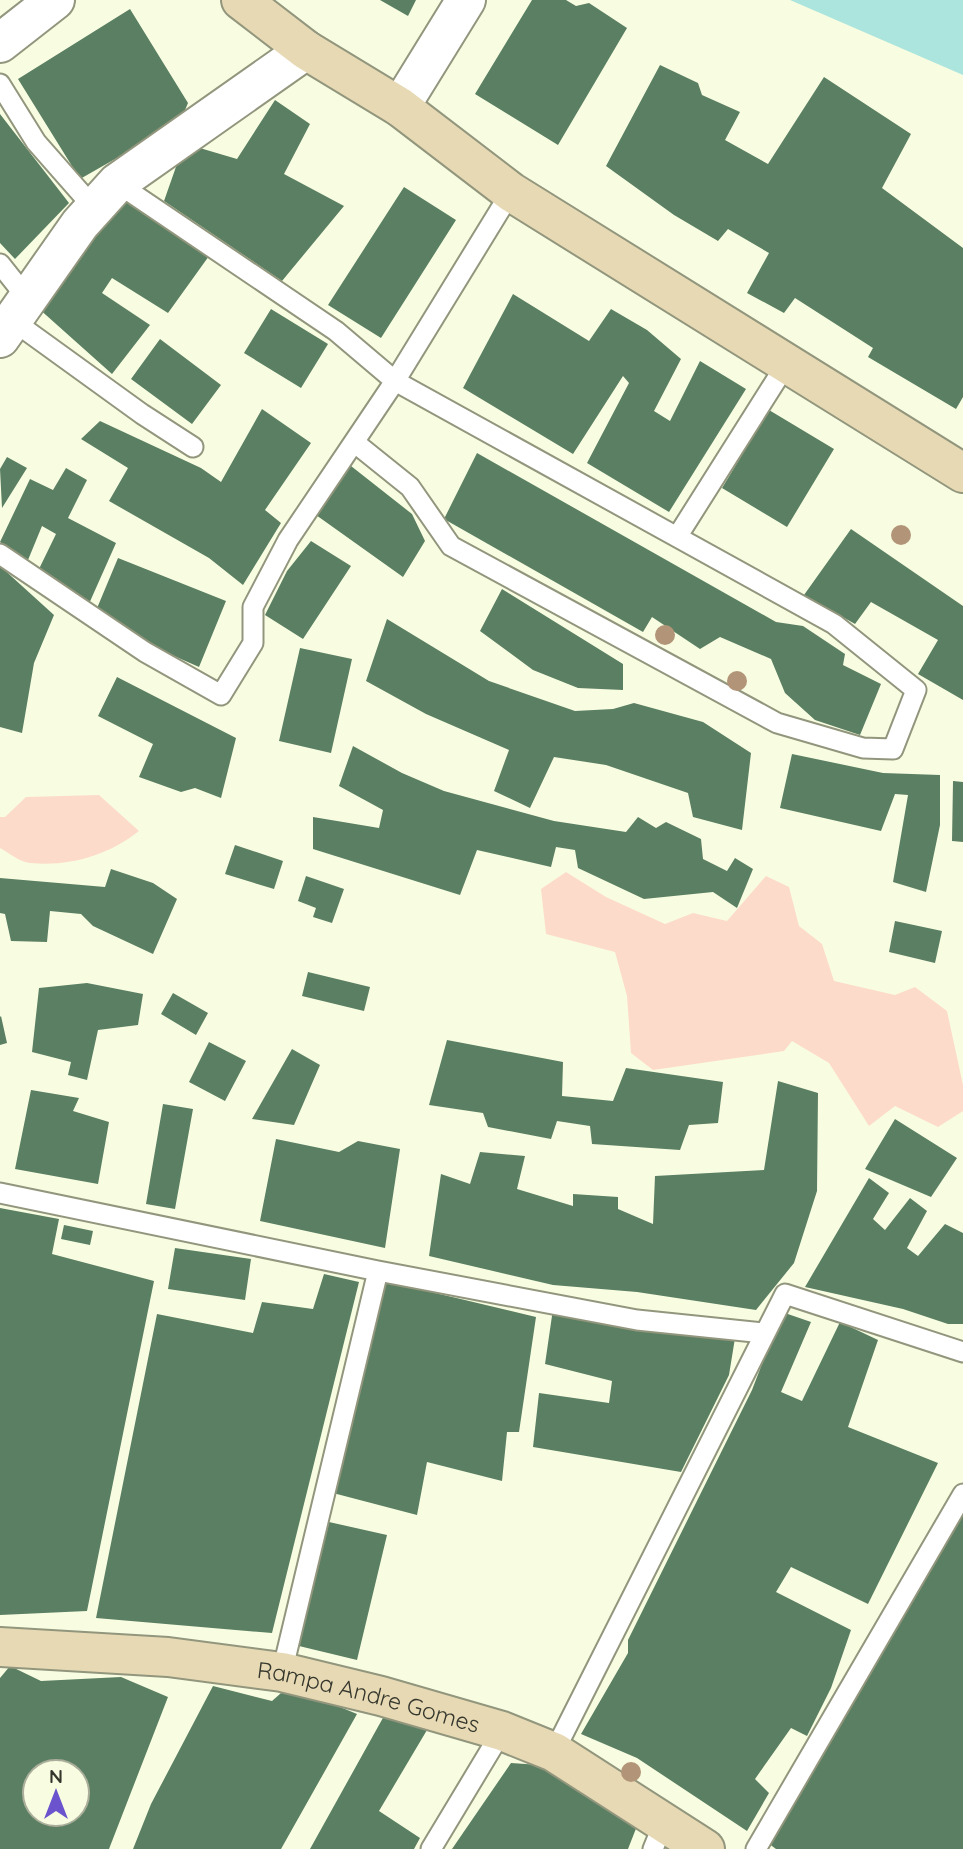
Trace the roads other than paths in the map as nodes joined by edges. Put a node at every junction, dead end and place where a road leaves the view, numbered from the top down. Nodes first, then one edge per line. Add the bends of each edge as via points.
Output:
1 (55, 0) edge
2 (241, 0) edge
3 (466, 0) edge
4 (0, 43) edge
5 (306, 50) junction
6 (0, 84) edge
7 (400, 107) junction
8 (511, 191) junction
9 (106, 196) junction
10 (0, 264) edge
11 (13, 319) edge
12 (787, 363) junction
13 (395, 381) junction
14 (354, 442) junction
15 (193, 447) dead end
16 (963, 472) edge
17 (677, 537) junction
18 (0, 554) edge
19 (0, 1193) edge
20 (378, 1271) junction
21 (764, 1333) junction
22 (963, 1352) edge
23 (963, 1494) edge
24 (0, 1647) edge
25 (282, 1672) junction
26 (502, 1731) junction
27 (554, 1752) junction
28 (658, 1836) edge
29 (431, 1849) edge
30 (705, 1849) edge
31 (756, 1849) edge

1 - 4 street
2 - 5 street
3 - 7 street
5 - 7 street
5 - 9 street
6 - 9 lane via 36,142
7 - 8 street
8 - 12 street
8 - 13 lane
9 - 11 street
9 - 13 lane via 336,331
10 - 11 lane
11 - 15 lane
12 - 16 street
12 - 17 lane
13 - 14 lane
13 - 17 lane
14 - 17 lane via 410,487 451,546 777,723 863,748 893,749 916,690 834,624
14 - 18 lane via 288,540 253,607 253,643 221,695 145,652
19 - 20 lane
20 - 21 lane via 636,1320
20 - 25 lane
21 - 22 lane via 785,1294
21 - 27 lane
23 - 31 lane
24 - 25 street, Rampa Andre Gomes via 168,1657
25 - 26 street, Rampa Andre Gomes
26 - 27 street, Rampa Andre Gomes
26 - 29 lane
27 - 28 street, Rampa Andre Gomes
28 - 30 street, Rampa Andre Gomes

